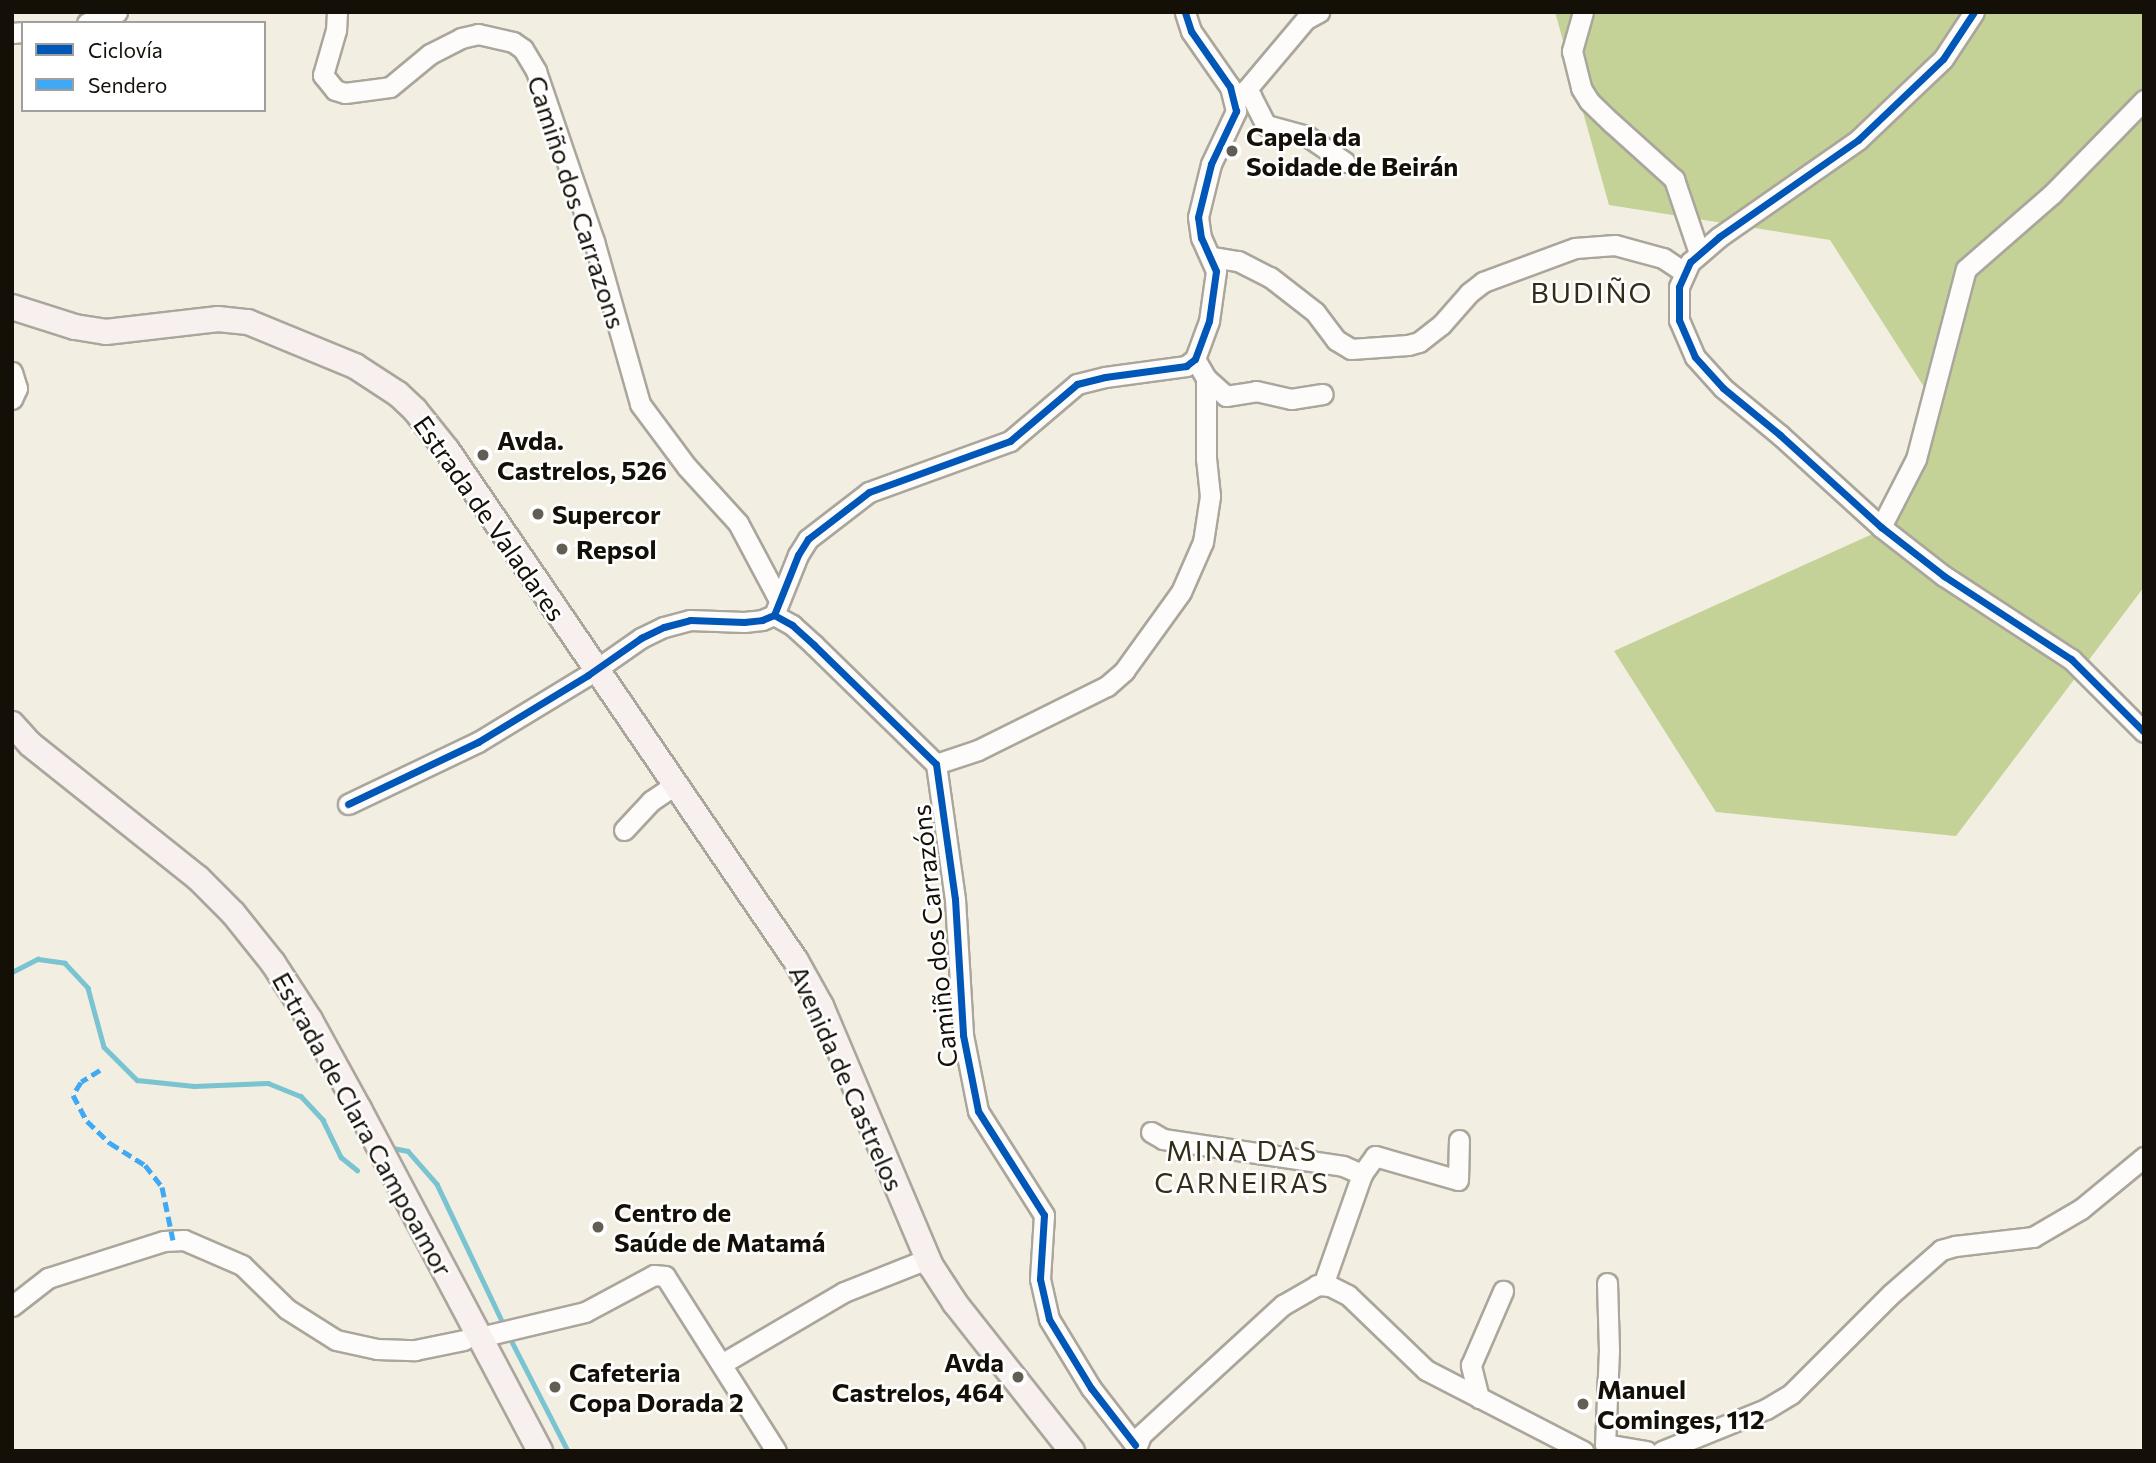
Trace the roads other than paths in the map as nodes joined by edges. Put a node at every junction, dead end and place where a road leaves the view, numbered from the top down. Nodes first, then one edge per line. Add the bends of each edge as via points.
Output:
1 (117, 12) edge
2 (337, 12) edge
3 (1185, 12) edge
4 (1319, 12) edge
5 (1583, 12) edge
6 (1975, 12) edge
7 (92, 21) edge
8 (1240, 97) junction
9 (2144, 100) edge
10 (1345, 162) dead end
11 (1699, 253) junction
12 (1212, 257) junction
13 (1684, 272) junction
14 (12, 307) edge
15 (1195, 359) junction
16 (12, 372) edge
17 (1206, 378) junction
18 (1323, 394) dead end
19 (12, 400) edge
20 (1881, 527) junction
21 (777, 608) junction
22 (597, 669) junction
23 (12, 724) edge
24 (2144, 732) edge
25 (12, 751) edge
26 (936, 764) junction
27 (676, 784) junction
28 (348, 804) dead end
29 (624, 830) dead end
30 (1151, 1132) dead end
31 (1459, 1140) dead end
32 (2144, 1157) edge
33 (1362, 1174) junction
34 (2029, 1222) dead end
35 (2056, 1226) junction
36 (927, 1259) junction
37 (1607, 1283) dead end
38 (1323, 1286) junction
39 (1503, 1291) dead end
40 (12, 1306) edge
41 (489, 1334) junction
42 (723, 1363) junction
43 (1479, 1398) junction
44 (1135, 1448) edge
45 (523, 1451) edge
46 (540, 1451) edge
47 (776, 1451) edge
48 (1072, 1451) edge
49 (1583, 1451) edge
50 (1646, 1451) edge
51 (1662, 1451) edge

1 - 7 street
2 - 21 street, Camiño dos Carrazons via 323,75 335,90 345,93 390,87 430,54 461,38 478,34 523,49 536,71 594,241 640,404 687,467 738,523
3 - 8 street via 1191,31
4 - 8 street via 1306,19
5 - 11 street via 1572,51 1581,88 1604,116 1674,179
6 - 11 street via 1943,59 1858,140
8 - 10 street via 1251,96 1266,125 1307,136
8 - 12 street via 1232,126 1211,164 1198,217 1201,238
9 - 20 street via 2052,194 1966,269 1916,459
11 - 13 street
12 - 13 street via 1238,261 1270,276 1351,349 1419,342 1483,282 1576,248 1615,245 1663,258
12 - 15 street via 1216,271 1209,321
13 - 20 street via 1679,320 1709,375
14 - 22 main road, Estrada de Valadares via 106,332 218,319 248,322 379,380 415,410 447,450
15 - 17 street
15 - 21 street via 1186,366 1077,384 1010,441 869,492 808,539
16 - 19 street via 17,388
17 - 18 street via 1226,396 1256,391 1292,399
17 - 26 street via 1210,496 1203,542 1181,592 1124,671 1107,686 978,750
20 - 24 street via 1978,601 2071,659
21 - 22 street via 762,620 678,623 641,638
21 - 26 street, Camiño dos Carrazóns
22 - 27 main road, Avenida de Castrelos
22 - 28 street via 478,742
23 - 41 main road, Estrada de Clara Campoamor via 30,744 198,878 273,964
25 - 41 main road, Estrada de Clara Campoamor via 152,855 219,921 261,972 340,1104
26 - 44 street, Camiño dos Carrazóns via 955,899 963,1035 978,1111 1044,1215 1040,1279 1053,1327
27 - 29 street via 651,801
27 - 36 main road, Avenida de Castrelos via 814,993
30 - 33 street via 1163,1139 1343,1166
31 - 33 street via 1458,1180 1376,1156
32 - 35 street
33 - 38 street
34 - 35 street via 2052,1220
35 - 51 street via 2033,1237 1941,1250 1791,1394 1766,1409
36 - 42 street via 844,1292
36 - 48 main road, Avenida de Castrelos
37 - 50 street via 1605,1444
38 - 43 street via 1348,1295 1419,1365
38 - 44 street via 1304,1290 1283,1305 1140,1435
39 - 43 street via 1471,1365
40 - 41 street via 48,1278 164,1241 184,1240 242,1265 287,1308 336,1340 377,1349 415,1350
41 - 42 street via 585,1312 660,1275 670,1281
41 - 45 main road, Estrada de Clara Campoamor
41 - 46 main road, Estrada de Clara Campoamor
42 - 47 street
43 - 49 street

